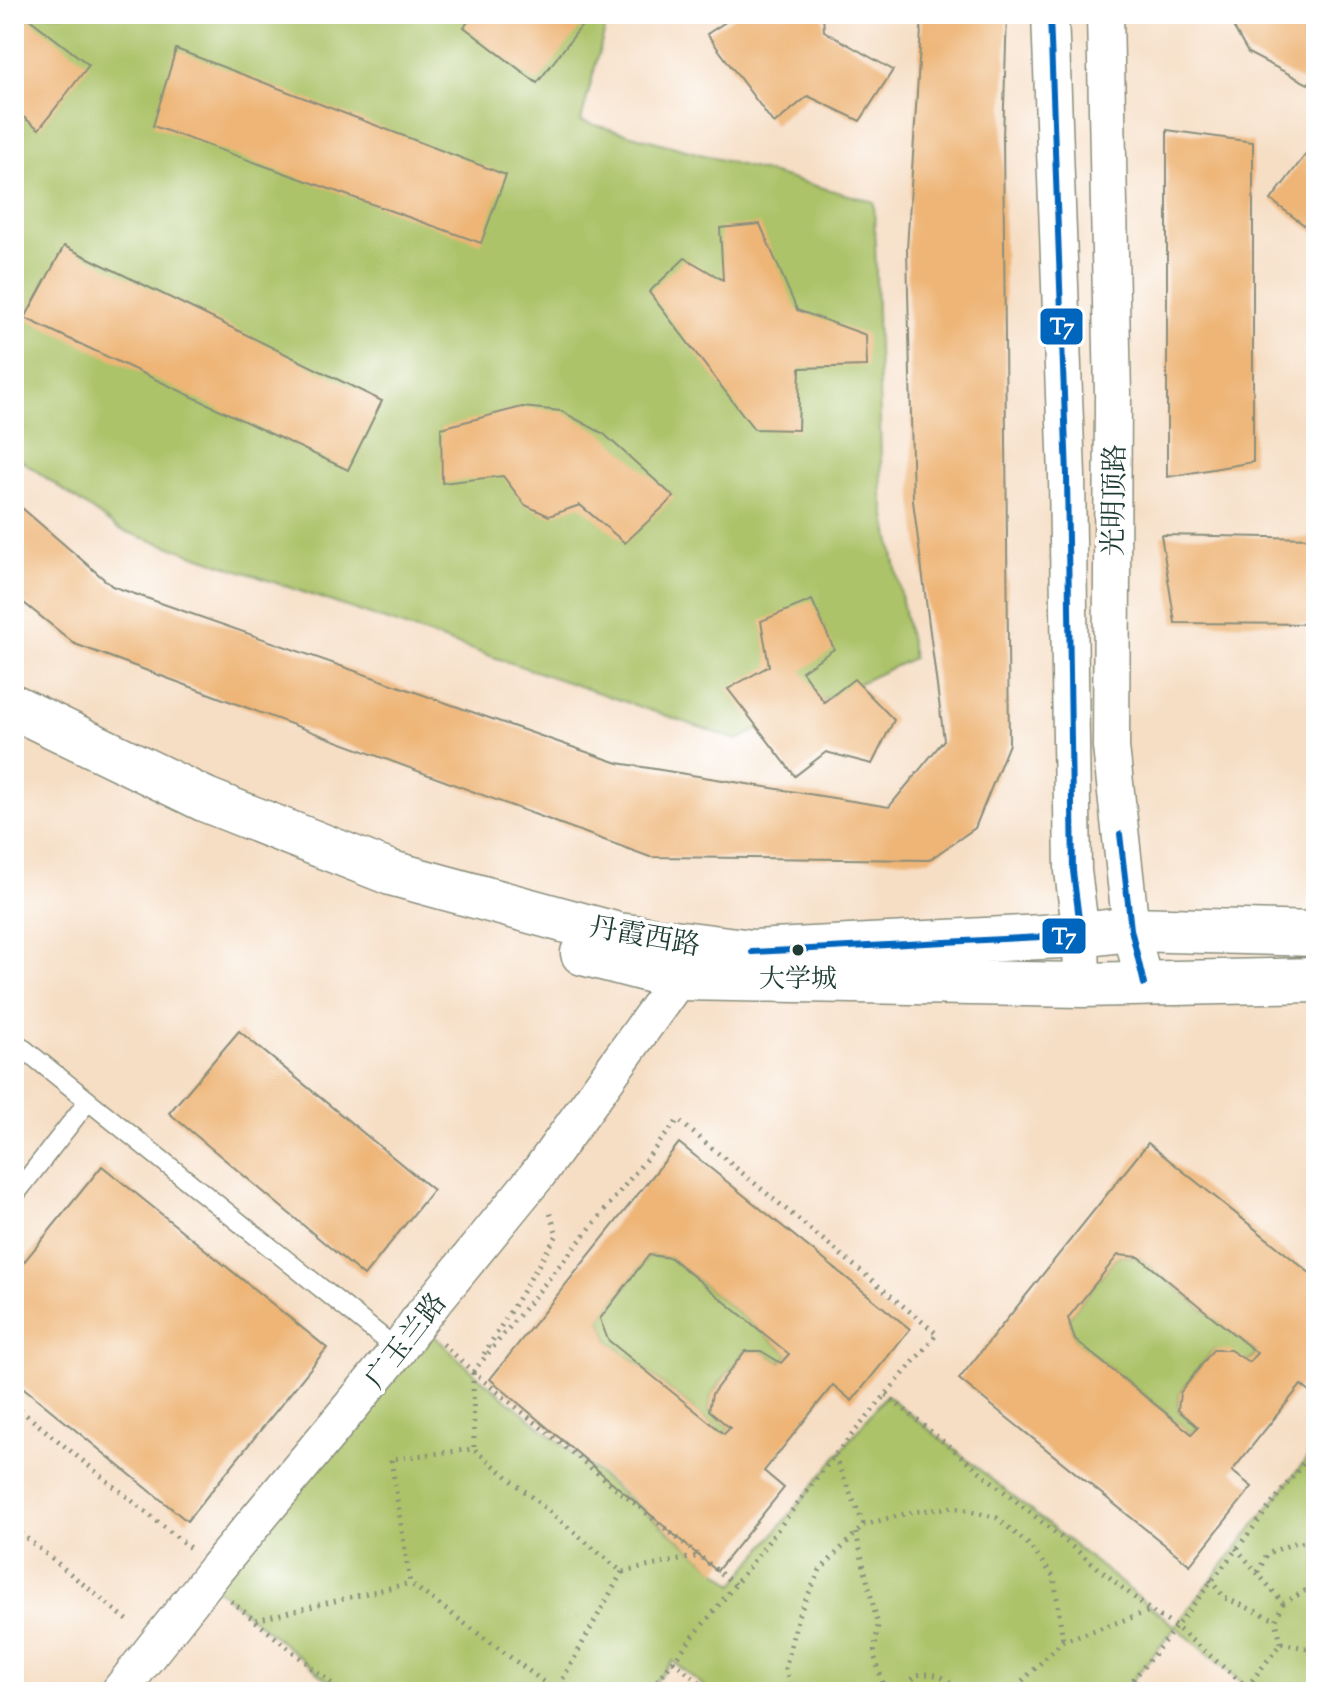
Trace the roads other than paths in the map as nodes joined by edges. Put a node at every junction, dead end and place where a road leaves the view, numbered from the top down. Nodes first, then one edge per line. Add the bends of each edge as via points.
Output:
1 (1050, 14) edge
2 (1105, 14) edge
3 (14, 707) edge
4 (14, 736) edge
5 (1131, 929) junction
6 (1316, 934) edge
7 (1081, 935) junction
8 (679, 978) junction
9 (1316, 980) edge
10 (1144, 984) junction
11 (1082, 985) junction
12 (14, 1041) edge
13 (88, 1101) junction
14 (14, 1196) edge
15 (408, 1336) junction
16 (119, 1692) edge

1 - 7 street, 光明顶路 via 1067,476 1073,871
2 - 5 street, 光明顶路 via 1113,396 1111,747
3 - 7 main road, 丹霞西路 via 206,800 391,873 618,935 752,952
4 - 8 main road, 丹霞西路 via 213,829 413,907
5 - 6 main road, 丹霞西路
5 - 7 main road, 丹霞西路
5 - 10 street, 光明顶路
7 - 11 street, 光明顶路
8 - 11 main road, 丹霞西路
8 - 15 street, 广玉兰路 via 538,1174
9 - 10 main road, 丹霞西路
10 - 11 main road, 丹霞西路
12 - 13 lane
13 - 14 lane
13 - 15 lane
15 - 16 street, 广玉兰路

